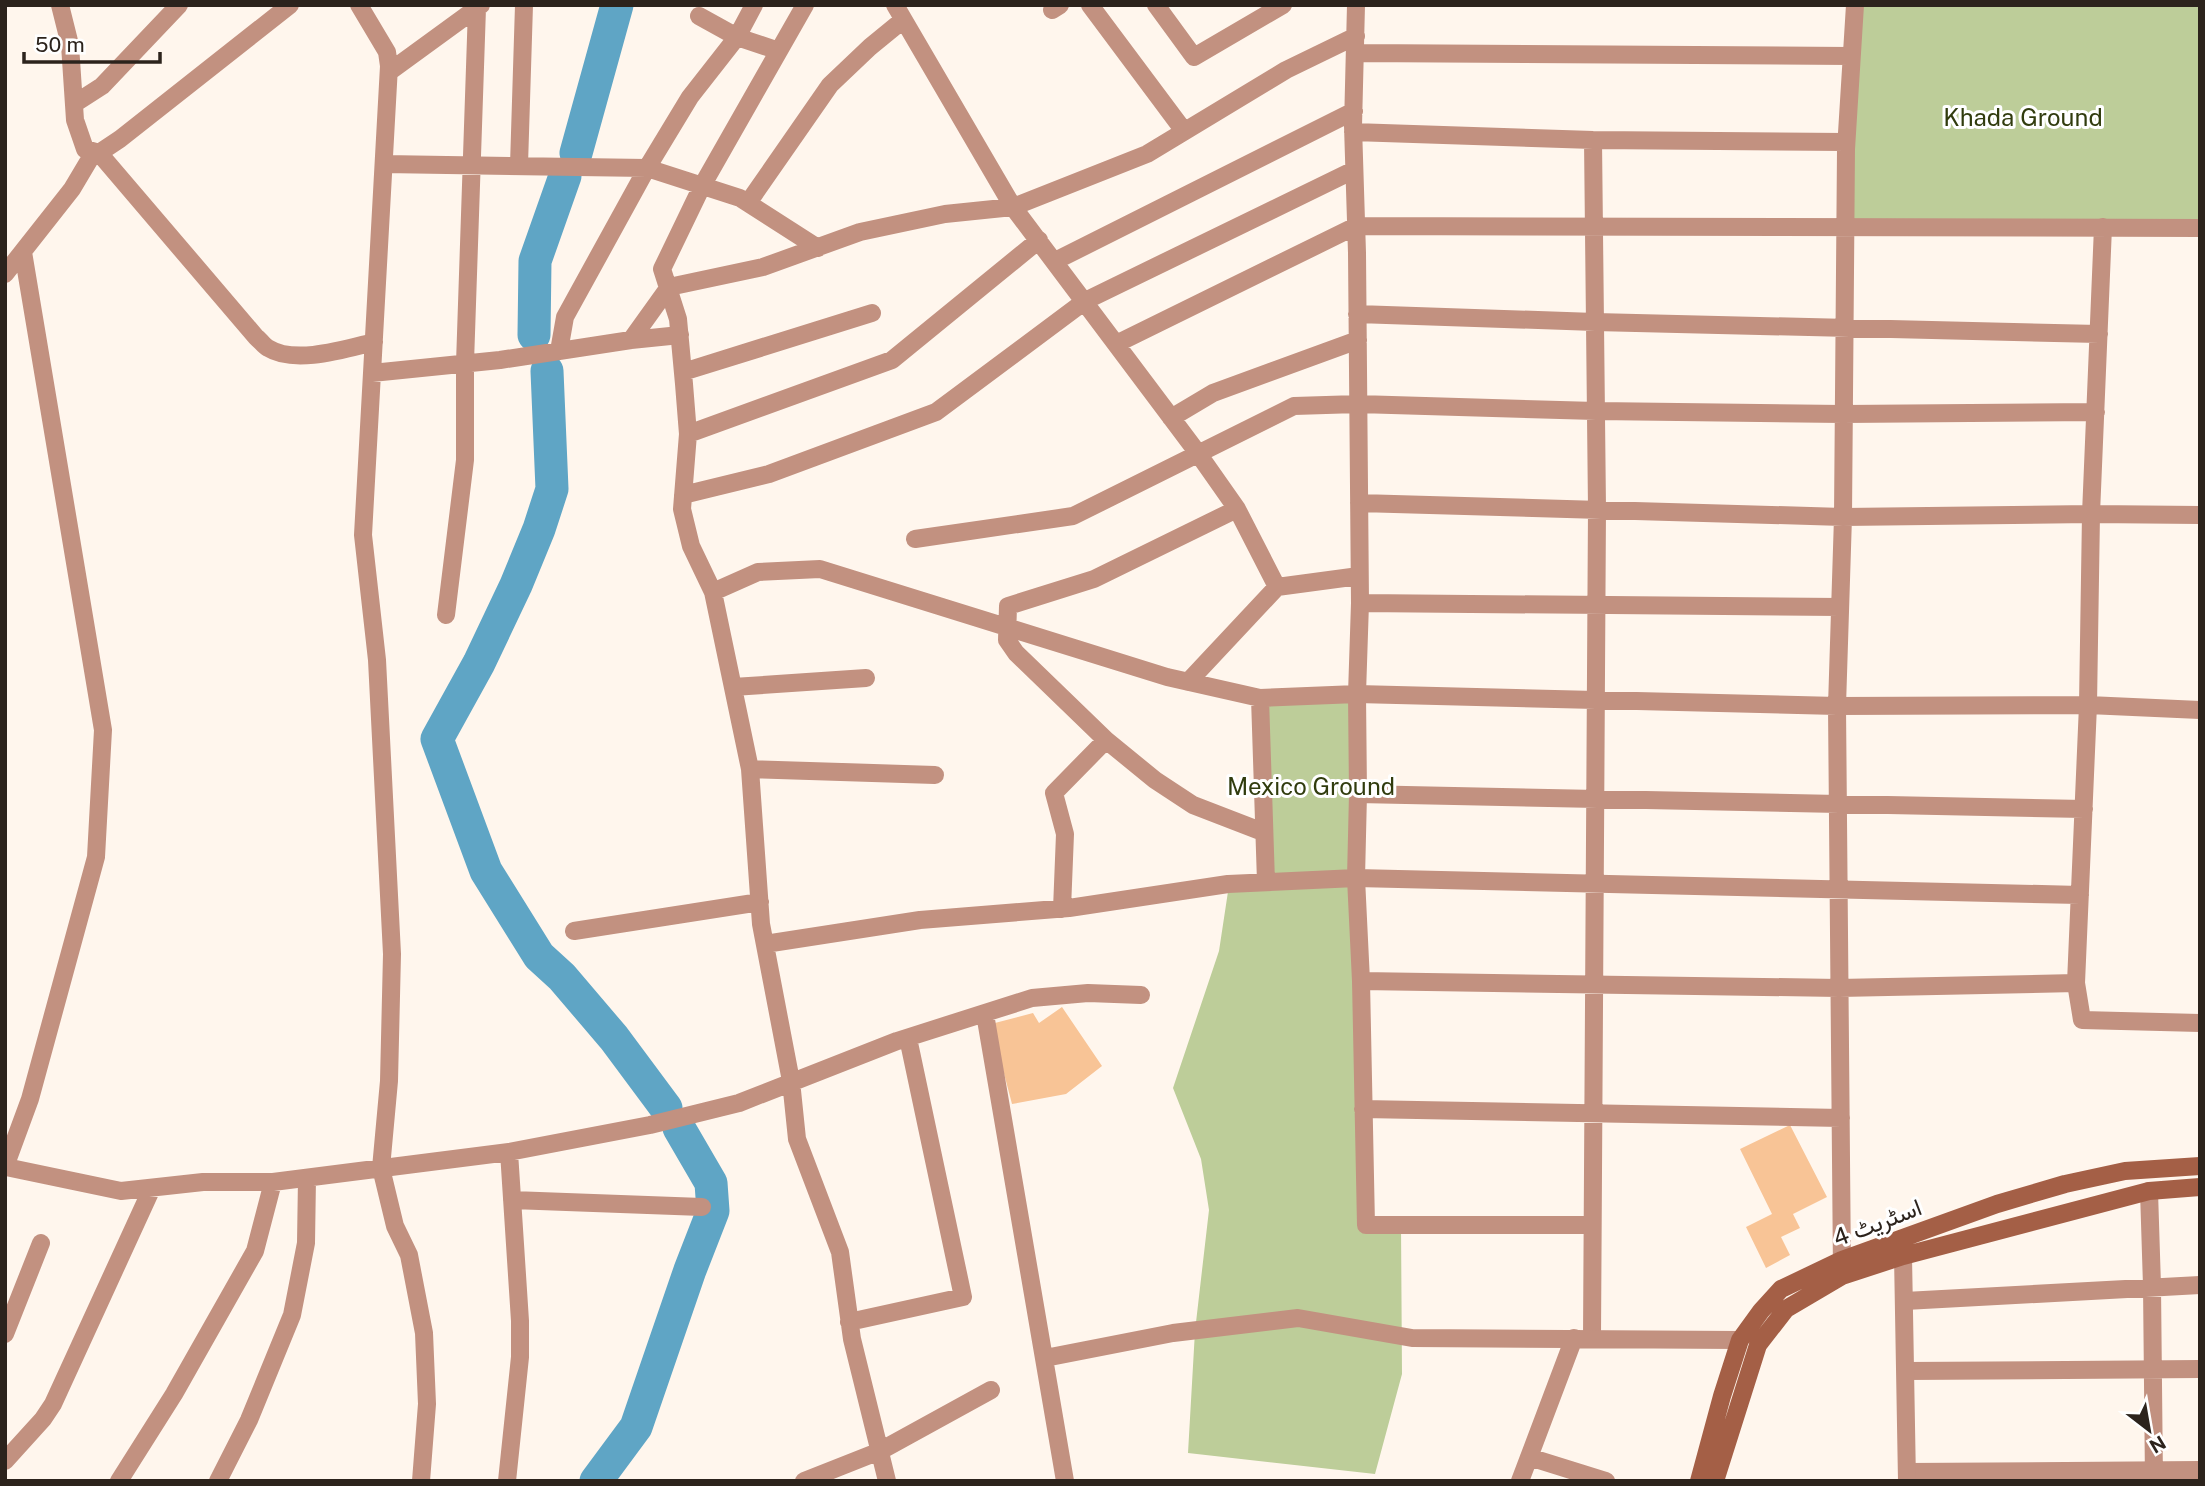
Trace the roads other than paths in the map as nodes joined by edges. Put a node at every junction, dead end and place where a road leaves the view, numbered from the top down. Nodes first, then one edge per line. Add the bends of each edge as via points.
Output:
1 (60, 5) edge
2 (179, 5) edge
3 (290, 5) edge
4 (359, 5) edge
5 (524, 5) edge
6 (754, 5) edge
7 (805, 5) edge
8 (1090, 5) edge
9 (1283, 5) edge
10 (1356, 5) edge
11 (1854, 5) edge
12 (479, 7) edge
13 (1161, 7) edge
14 (899, 13) edge
15 (699, 16) dead end
16 (737, 37) junction
17 (1355, 45) junction
18 (779, 51) junction
19 (1852, 56) junction
20 (389, 72) junction
21 (74, 104) junction
22 (1353, 111) junction
23 (1184, 131) junction
24 (1353, 132) junction
25 (1593, 140) junction
26 (1846, 142) junction
27 (96, 153) junction
28 (384, 164) junction
29 (471, 164) junction
30 (519, 165) junction
31 (647, 168) junction
32 (1354, 170) junction
33 (702, 186) junction
34 (748, 203) junction
35 (1013, 207) junction
36 (1356, 226) junction
37 (1594, 227) junction
38 (2103, 227) junction
39 (1845, 228) junction
40 (2200, 228) edge
41 (1039, 240) junction
42 (818, 248) junction
43 (23, 252) junction
44 (1055, 261) junction
45 (5, 274) edge
46 (669, 286) junction
47 (1084, 302) junction
48 (872, 313) dead end
49 (1357, 314) junction
50 (1595, 322) junction
51 (1844, 327) junction
52 (2099, 334) junction
53 (680, 335) junction
54 (1357, 340) junction
55 (631, 341) junction
56 (374, 342) junction
57 (1116, 344) junction
58 (559, 351) junction
59 (465, 363) junction
60 (683, 372) junction
61 (372, 373) junction
62 (1358, 404) junction
63 (1596, 411) junction
64 (2096, 411) junction
65 (1843, 414) junction
66 (1171, 418) junction
67 (688, 434) junction
68 (1197, 452) junction
69 (683, 495) junction
70 (1359, 503) junction
71 (1597, 508) junction
72 (1237, 509) junction
73 (2091, 514) junction
74 (2200, 515) edge
75 (1843, 517) junction
76 (915, 539) dead end
77 (1359, 576) junction
78 (1277, 587) junction
79 (713, 592) junction
80 (1360, 603) junction
81 (1596, 605) junction
82 (1840, 607) junction
83 (446, 615) dead end
84 (1007, 626) junction
85 (866, 678) dead end
86 (1188, 681) junction
87 (733, 687) junction
88 (1357, 694) junction
89 (1260, 698) junction
90 (1596, 700) junction
91 (2088, 705) junction
92 (1836, 706) junction
93 (2200, 710) edge
94 (1106, 740) junction
95 (750, 769) junction
96 (935, 775) dead end
97 (1358, 794) junction
98 (1594, 799) junction
99 (1837, 804) junction
100 (2084, 809) junction
101 (1263, 832) junction
102 (1356, 878) junction
103 (1266, 882) junction
104 (1594, 884) junction
105 (1838, 890) junction
106 (2080, 895) junction
107 (760, 902) junction
108 (1062, 909) junction
109 (574, 931) dead end
110 (765, 944) junction
111 (1361, 981) junction
112 (2076, 983) junction
113 (1593, 984) junction
114 (1839, 988) junction
115 (1142, 995) dead end
116 (985, 1014) junction
117 (2200, 1023) edge
118 (908, 1038) junction
119 (792, 1081) junction
120 (1363, 1110) junction
121 (1592, 1114) junction
122 (1841, 1118) junction
123 (509, 1152) junction
124 (2200, 1166) edge
125 (5, 1167) edge
126 (381, 1168) junction
127 (307, 1178) junction
128 (273, 1182) junction
129 (152, 1188) junction
130 (2200, 1188) edge
131 (2149, 1191) junction
132 (512, 1200) junction
133 (702, 1207) dead end
134 (1592, 1225) junction
135 (41, 1243) dead end
136 (1903, 1256) junction
137 (1842, 1268) junction
138 (2200, 1285) edge
139 (2152, 1286) junction
140 (1905, 1301) junction
141 (849, 1322) junction
142 (5, 1334) edge
143 (1574, 1338) junction
144 (1592, 1338) junction
145 (1740, 1340) junction
146 (1045, 1358) junction
147 (2153, 1369) junction
148 (2200, 1369) edge
149 (1906, 1371) junction
150 (991, 1390) dead end
151 (880, 1451) junction
152 (1529, 1457) junction
153 (5, 1461) edge
154 (2200, 1470) edge
155 (2154, 1475) edge
156 (1907, 1476) edge
157 (119, 1481) edge
158 (218, 1481) edge
159 (421, 1481) edge
160 (507, 1481) edge
161 (804, 1481) edge
162 (887, 1481) edge
163 (1065, 1481) edge
164 (1520, 1481) edge
165 (1606, 1481) edge
166 (1699, 1481) edge
167 (1715, 1481) edge

1 - 21 street via 70,45
2 - 21 street via 102,86
3 - 27 street
4 - 20 street via 387,52
5 - 30 street
6 - 16 street
7 - 18 street
8 - 23 street
9 - 13 street via 1194,57
10 - 17 street
11 - 19 street
12 - 20 street
12 - 29 street
14 - 34 street via 830,85
14 - 35 street
15 - 16 street
16 - 18 street
16 - 31 street via 690,97
17 - 19 street
17 - 22 street
17 - 23 street via 1286,70
18 - 33 street
19 - 26 street
20 - 28 street
21 - 27 street via 85,149
22 - 24 street
22 - 44 street
23 - 35 street via 1147,154
24 - 25 street
24 - 32 street
25 - 26 street
25 - 37 street
26 - 39 street
27 - 43 street
27 - 56 street via 269,349 306,355
28 - 29 street
28 - 56 street
29 - 30 street
29 - 59 street
30 - 31 street
31 - 33 street
31 - 58 street via 565,317
32 - 36 street
32 - 47 street
33 - 34 street
33 - 46 street via 662,269
34 - 42 street
35 - 41 street
35 - 42 street via 860,232
36 - 37 street
36 - 49 street
36 - 57 street
37 - 39 street
37 - 50 street
38 - 39 street
38 - 40 street
38 - 52 street
39 - 51 street
41 - 44 street
41 - 67 street via 892,360
42 - 46 street via 763,268
43 - 45 street
43 - 125 street via 103,730 96,857 30,1099
44 - 47 street
46 - 53 street
46 - 55 street
47 - 57 street
47 - 69 street via 936,412 769,474
48 - 60 street
49 - 50 street
49 - 54 street
50 - 51 street
50 - 63 street
51 - 52 street
51 - 65 street
52 - 64 street
53 - 55 street
53 - 60 street
54 - 62 street
54 - 66 street via 1213,393
55 - 58 street
56 - 61 street
57 - 66 street
58 - 59 street
59 - 61 street
59 - 83 street via 465,460
60 - 67 street
61 - 126 street via 363,536 377,660 392,954 389,1081
62 - 63 street
62 - 68 street via 1294,405
62 - 70 street
63 - 65 street
63 - 71 street
64 - 65 street
64 - 73 street
65 - 75 street
66 - 68 street
67 - 69 street
68 - 72 street
68 - 76 street via 1073,516
69 - 79 street via 691,546
70 - 71 street
70 - 77 street
71 - 75 street
71 - 81 street
72 - 78 street
72 - 84 street via 1094,579 1008,606
73 - 74 street
73 - 75 street
73 - 91 street
75 - 82 street
77 - 78 street
77 - 80 street
78 - 86 street
79 - 84 street via 758,572 820,569
79 - 87 street
80 - 81 street
80 - 88 street
81 - 82 street
81 - 90 street
82 - 92 street
84 - 86 street
84 - 94 street via 1007,640 1016,653
85 - 87 street
86 - 89 street
87 - 95 street
88 - 89 street
88 - 90 street
88 - 97 street
89 - 101 street
90 - 92 street
90 - 98 street
91 - 92 street
91 - 93 street
91 - 100 street
92 - 99 street
94 - 101 street via 1193,805
94 - 108 street via 1054,793 1065,834
95 - 96 street
95 - 107 street
97 - 98 street
97 - 102 street
98 - 99 street
98 - 104 street
99 - 100 street
99 - 105 street
100 - 106 street
101 - 103 street
102 - 103 street
102 - 104 street
102 - 111 street
103 - 108 street
104 - 105 street
104 - 113 street
105 - 106 street
105 - 114 street
106 - 112 street
107 - 109 street
107 - 110 street
108 - 110 street via 920,920
110 - 119 street
111 - 113 street
111 - 120 street
112 - 114 street
112 - 117 street via 2082,1020
113 - 114 street
113 - 121 street
114 - 122 street
115 - 116 street via 1032,998
116 - 118 street
116 - 146 street
118 - 119 street
118 - 141 street via 963,1297
119 - 123 street via 739,1103
119 - 141 street via 797,1139 840,1252
120 - 121 street
120 - 134 street via 1366,1225
121 - 122 street
121 - 134 street
122 - 137 street
123 - 126 street
123 - 132 street
124 - 137 main road, اسٹریٹ 4 via 2125,1171 2065,1184 1997,1204
125 - 129 street via 121,1191
126 - 127 street
126 - 159 street via 409,1255 424,1333 427,1404
127 - 128 street
127 - 158 street via 306,1243 292,1315
128 - 129 street
128 - 157 street via 254,1251
129 - 153 street via 53,1404
130 - 131 main road, اسٹریٹ 4
131 - 136 main road, اسٹریٹ 4
131 - 139 street
132 - 133 street
132 - 160 street via 520,1357
134 - 144 street
135 - 142 street
136 - 137 main road, اسٹریٹ 4
136 - 140 street
137 - 145 main road, اسٹریٹ 4 via 1781,1289
137 - 167 main road, اسٹریٹ 4 via 1786,1310 1758,1345
138 - 139 street
139 - 140 street
139 - 147 street
140 - 149 street
141 - 151 street
143 - 144 street
143 - 146 street via 1412,1338 1298,1318 1173,1333
143 - 152 street
144 - 145 street
145 - 166 main road, اسٹریٹ 4
146 - 163 street
147 - 148 street
147 - 149 street
147 - 155 street
149 - 156 street
150 - 151 street
151 - 161 street
151 - 162 street
152 - 164 street
152 - 165 street
154 - 155 street
155 - 156 street

